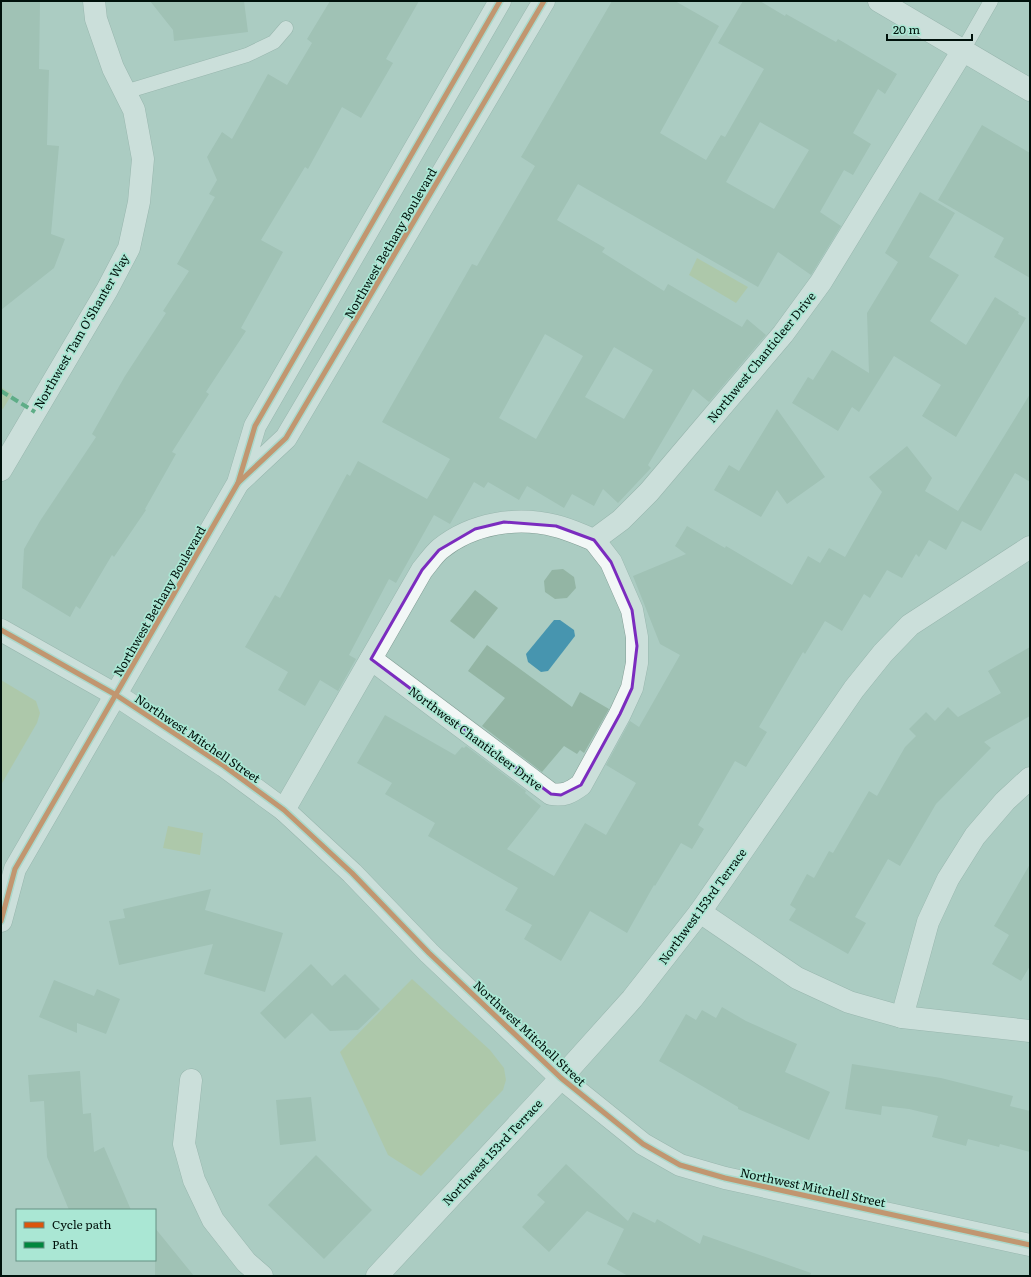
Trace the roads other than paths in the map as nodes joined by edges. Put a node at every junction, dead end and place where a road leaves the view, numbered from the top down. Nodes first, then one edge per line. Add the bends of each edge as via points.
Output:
1 (94, 1) edge
2 (500, 1) edge
3 (544, 1) edge
4 (879, 1) edge
5 (991, 1) edge
6 (286, 28) dead end
7 (963, 50) junction
8 (1030, 90) edge
9 (125, 92) junction
10 (1, 470) edge
11 (238, 483) junction
12 (594, 540) junction
13 (1030, 546) edge
14 (1, 630) edge
15 (371, 659) junction
16 (116, 695) junction
17 (1030, 778) edge
18 (284, 810) junction
19 (8, 875) edge
20 (700, 912) junction
21 (1, 921) edge
22 (902, 1017) junction
23 (1030, 1031) edge
24 (561, 1078) junction
25 (191, 1080) dead end
26 (1030, 1245) edge
27 (262, 1276) edge
28 (377, 1276) edge

1 - 9 street, Northwest Tam O'Shanter Way via 96,19 113,68
2 - 11 street, Northwest Bethany Boulevard via 255,426
3 - 11 street, Northwest Bethany Boulevard via 286,438
4 - 7 street
5 - 7 lane
6 - 9 lane via 274,42 247,55
7 - 8 street
7 - 12 street, Northwest Chanticleer Drive via 821,282 783,334 649,492 622,520
9 - 10 street, Northwest Tam O'Shanter Way via 134,110 143,159 139,202 129,248
11 - 16 street, Northwest Bethany Boulevard
12 - 15 street via 556,526 532,522 504,522 475,529 457,538 439,550 422,570
12 - 15 street, Northwest Chanticleer Drive via 611,562 632,610 637,637 637,663 632,688 620,714 580,785 573,791 561,795 551,794
13 - 20 street, Northwest 153rd Terrace via 910,626 883,653 854,689
14 - 16 street, Northwest Mitchell Street
15 - 18 street
16 - 18 street, Northwest Mitchell Street via 224,766
16 - 19 street, Northwest Bethany Boulevard
17 - 22 street via 1005,801 976,836 948,879 928,922
18 - 24 street, Northwest Mitchell Street via 352,873 430,953
19 - 21 street, Northwest Bethany Boulevard
20 - 22 street via 797,978 848,1002
20 - 24 street, Northwest 153rd Terrace via 632,999
22 - 23 street
24 - 26 street, Northwest Mitchell Street via 643,1144 680,1165 725,1178
24 - 28 street, Northwest 153rd Terrace
25 - 27 street via 184,1144 194,1180 213,1220 246,1262

